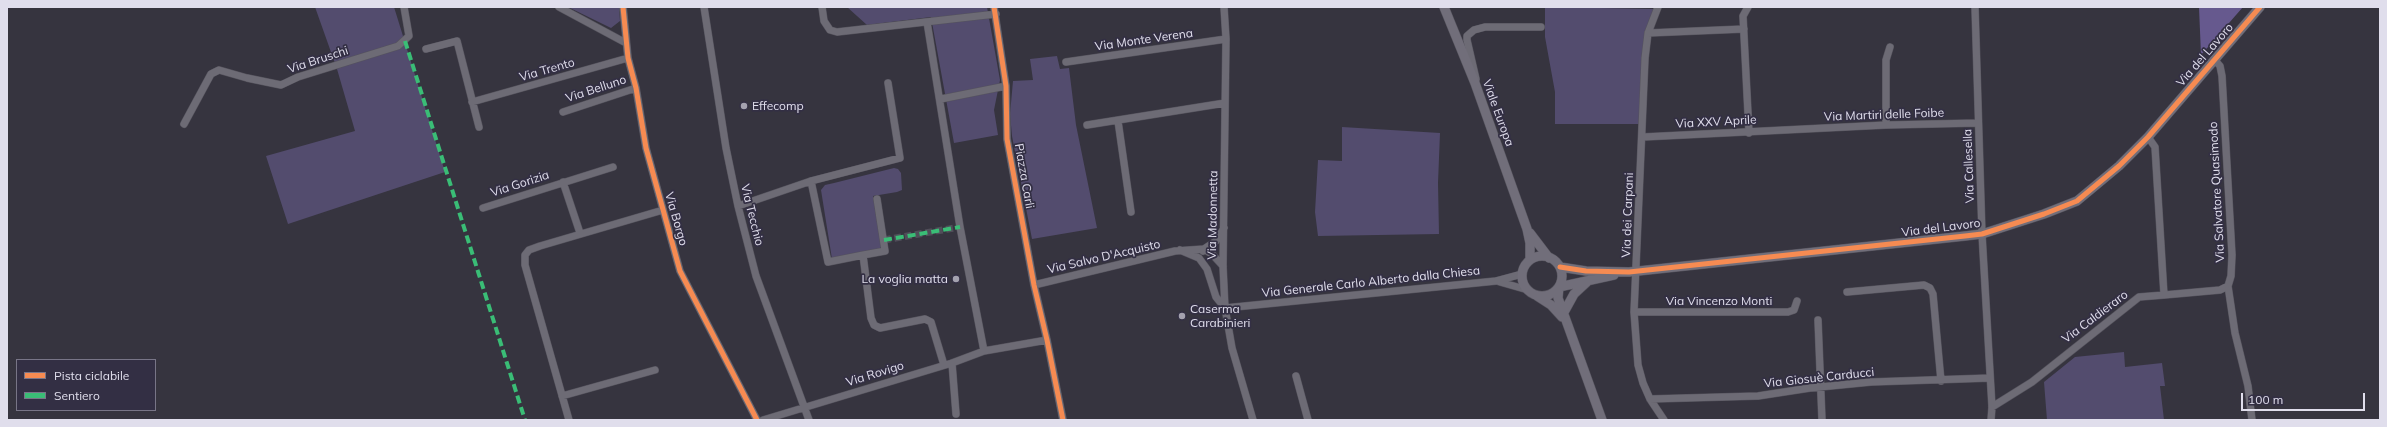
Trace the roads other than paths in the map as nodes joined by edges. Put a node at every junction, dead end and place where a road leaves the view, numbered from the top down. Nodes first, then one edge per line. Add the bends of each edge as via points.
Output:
1 (404, 7) edge
2 (559, 7) edge
3 (623, 7) edge
4 (704, 7) edge
5 (822, 7) edge
6 (1224, 7) edge
7 (1444, 7) edge
8 (1658, 7) edge
9 (1748, 7) edge
10 (1975, 7) edge
11 (2260, 7) edge
12 (995, 10) edge
13 (927, 22) junction
14 (1541, 27) dead end
15 (1744, 29) junction
16 (1648, 33) junction
17 (1226, 39) junction
18 (626, 43) junction
19 (1890, 47) dead end
20 (426, 49) dead end
21 (628, 58) junction
22 (2214, 59) junction
23 (1066, 62) dead end
24 (888, 83) dead end
25 (1475, 83) junction
26 (1006, 86) junction
27 (636, 88) junction
28 (941, 99) junction
29 (472, 102) junction
30 (1225, 104) junction
31 (563, 112) dead end
32 (1118, 121) junction
33 (1978, 123) junction
34 (184, 124) dead end
35 (1087, 125) dead end
36 (1886, 125) junction
37 (478, 127) dead end
38 (1790, 129) joint
39 (1749, 133) junction
40 (1643, 137) junction
41 (2148, 137) junction
42 (613, 167) dead end
43 (811, 181) junction
44 (563, 182) junction
45 (877, 199) dead end
46 (738, 206) junction
47 (483, 208) dead end
48 (663, 210) junction
49 (1131, 212) dead end
50 (1224, 228) junction
51 (1527, 229) junction
52 (580, 233) junction
53 (1982, 234) junction
54 (1204, 249) junction
55 (1180, 250) junction
56 (863, 255) junction
57 (1199, 258) junction
58 (1549, 258) junction
59 (1530, 260) junction
60 (1223, 266) junction
61 (1560, 267) junction
62 (1633, 271) junction
63 (1522, 274) junction
64 (1496, 281) junction
65 (1589, 281) junction
66 (1034, 285) junction
67 (2228, 286) junction
68 (1559, 288) junction
69 (1528, 290) junction
70 (1847, 292) dead end
71 (2164, 295) junction
72 (1537, 296) junction
73 (1797, 301) dead end
74 (1225, 308) junction
75 (1634, 312) junction
76 (1564, 319) junction
77 (1818, 320) dead end
78 (1048, 340) junction
79 (984, 351) junction
80 (948, 364) junction
81 (655, 370) dead end
82 (1296, 376) dead end
83 (1990, 378) junction
84 (1941, 381) junction
85 (1821, 387) junction
86 (562, 396) junction
87 (1650, 399) junction
88 (805, 407) junction
89 (1992, 407) junction
90 (956, 414) dead end
91 (569, 420) edge
92 (757, 420) edge
93 (763, 420) edge
94 (809, 420) edge
95 (1062, 420) edge
96 (1253, 420) edge
97 (1308, 420) edge
98 (1602, 420) edge
99 (1664, 420) edge
100 (1822, 420) edge
101 (1991, 420) edge
102 (2252, 420) edge

1 - 34 street, Via Bruschi via 409,36 398,46 281,84 219,70 211,74
2 - 18 street
3 - 18 street, Via Borgo
4 - 46 street, Via Tecchio via 726,148
5 - 13 street via 824,21 830,30 837,32
6 - 17 street, Via Madonnetta
7 - 25 street, Viale Europa
8 - 16 street, Via dei Carpani
9 - 15 street via 1743,16
10 - 33 street, Via Callesella
11 - 22 street, Via del Lavoro
12 - 13 street
12 - 26 street, Piazza Carli
13 - 28 street
14 - 25 street via 1485,26 1474,30 1467,36 1477,77
15 - 16 street
15 - 39 street
16 - 40 street, Via dei Carpani
17 - 23 street, Via Monte Verena
17 - 30 street, Via Madonnetta
18 - 21 street, Via Borgo
19 - 36 street via 1886,60
20 - 29 street via 456,41
21 - 27 street, Via Borgo
21 - 29 street, Via Trento
22 - 41 street, Via del Lavoro
22 - 67 street, Via Salvatore Quasimodo via 2220,66 2222,76 2232,255 2232,276
24 - 43 street via 900,158
25 - 51 street, Viale Europa
26 - 28 street
26 - 66 street, Piazza Carli via 1007,139
27 - 31 street, Via Belluno
27 - 48 street, Via Borgo via 646,148
28 - 79 street via 960,227
29 - 37 street
30 - 32 street
30 - 50 street, Via Madonnetta
32 - 35 street
32 - 49 street
33 - 36 street, Via Martiri delle Foibe
33 - 53 street, Via Callesella
36 - 38 street, Via Martiri delle Foibe
38 - 39 street, Via XXV Aprile
39 - 40 street, Via XXV Aprile
40 - 62 street, Via dei Carpani
41 - 53 street, Via del Lavoro via 2106,178 2077,201 2024,222
41 - 71 street via 2155,147
42 - 44 street, Via Gorizia
43 - 46 street
43 - 56 street via 828,262
44 - 47 street, Via Gorizia
44 - 52 street, Via Gorizia
45 - 56 street via 884,251
46 - 88 street, Via Tecchio via 756,276
48 - 52 street
48 - 92 street, Via Borgo via 680,271
50 - 54 street via 1216,241
50 - 60 street, Via Madonnetta
51 - 58 street, Viale Europa
51 - 59 street, Viale Europa
52 - 86 street via 529,250 525,255 525,265
53 - 62 street, Via del Lavoro
53 - 83 street, Via Callesella
54 - 55 street, Via Salvo D'Acquisto
54 - 57 street
54 - 60 street
55 - 57 street
55 - 66 street, Via Salvo D'Acquisto
56 - 80 street via 874,325 880,328 925,319 931,322
57 - 74 street via 1207,269 1216,297
58 - 59 street via 1536,257
58 - 61 street
59 - 63 street
60 - 74 street, Via Madonnetta
61 - 62 street, Via del Lavoro via 1586,271
61 - 68 street via 1562,277
62 - 65 street, Via del Lavoro
62 - 75 street, Via dei Carpani
63 - 64 street, Via Generale Carlo Alberto dalla Chiesa
63 - 69 street via 1522,280
64 - 69 street, Via Generale Carlo Alberto dalla Chiesa
64 - 74 street, Via Generale Carlo Alberto dalla Chiesa
65 - 68 street, Via del Lavoro
65 - 76 street via 1574,294
66 - 78 street, Piazza Carli
67 - 71 street, Via Caldieraro via 2220,290
67 - 102 street, Via Salvatore Quasimodo via 2235,334 2248,386
68 - 72 street via 1550,295
68 - 76 street via 1558,298
69 - 72 street
70 - 84 street via 1924,285 1930,288 1933,294
71 - 89 street, Via Caldieraro via 2139,298 2032,382
72 - 76 street
73 - 75 street, Via Vincenzo Monti via 1795,309 1788,312
74 - 96 street, Via Madonnetta via 1232,348
75 - 87 street, Via dei Carpani via 1638,365
76 - 98 street
77 - 85 street
78 - 79 street
78 - 95 street, Piazza Carli
79 - 80 street, Via Rovigo
80 - 88 street, Via Rovigo
80 - 90 street
81 - 86 street
82 - 97 street
83 - 84 street, Via Giosuè Carducci
83 - 89 street, Via Callesella
84 - 85 street, Via Giosuè Carducci via 1871,382
85 - 87 street, Via Giosuè Carducci via 1758,396
85 - 100 street
86 - 91 street
87 - 99 street, Via dei Carpani
88 - 93 street, Via Rovigo
88 - 94 street, Via Tecchio
89 - 101 street, Via Callesella

